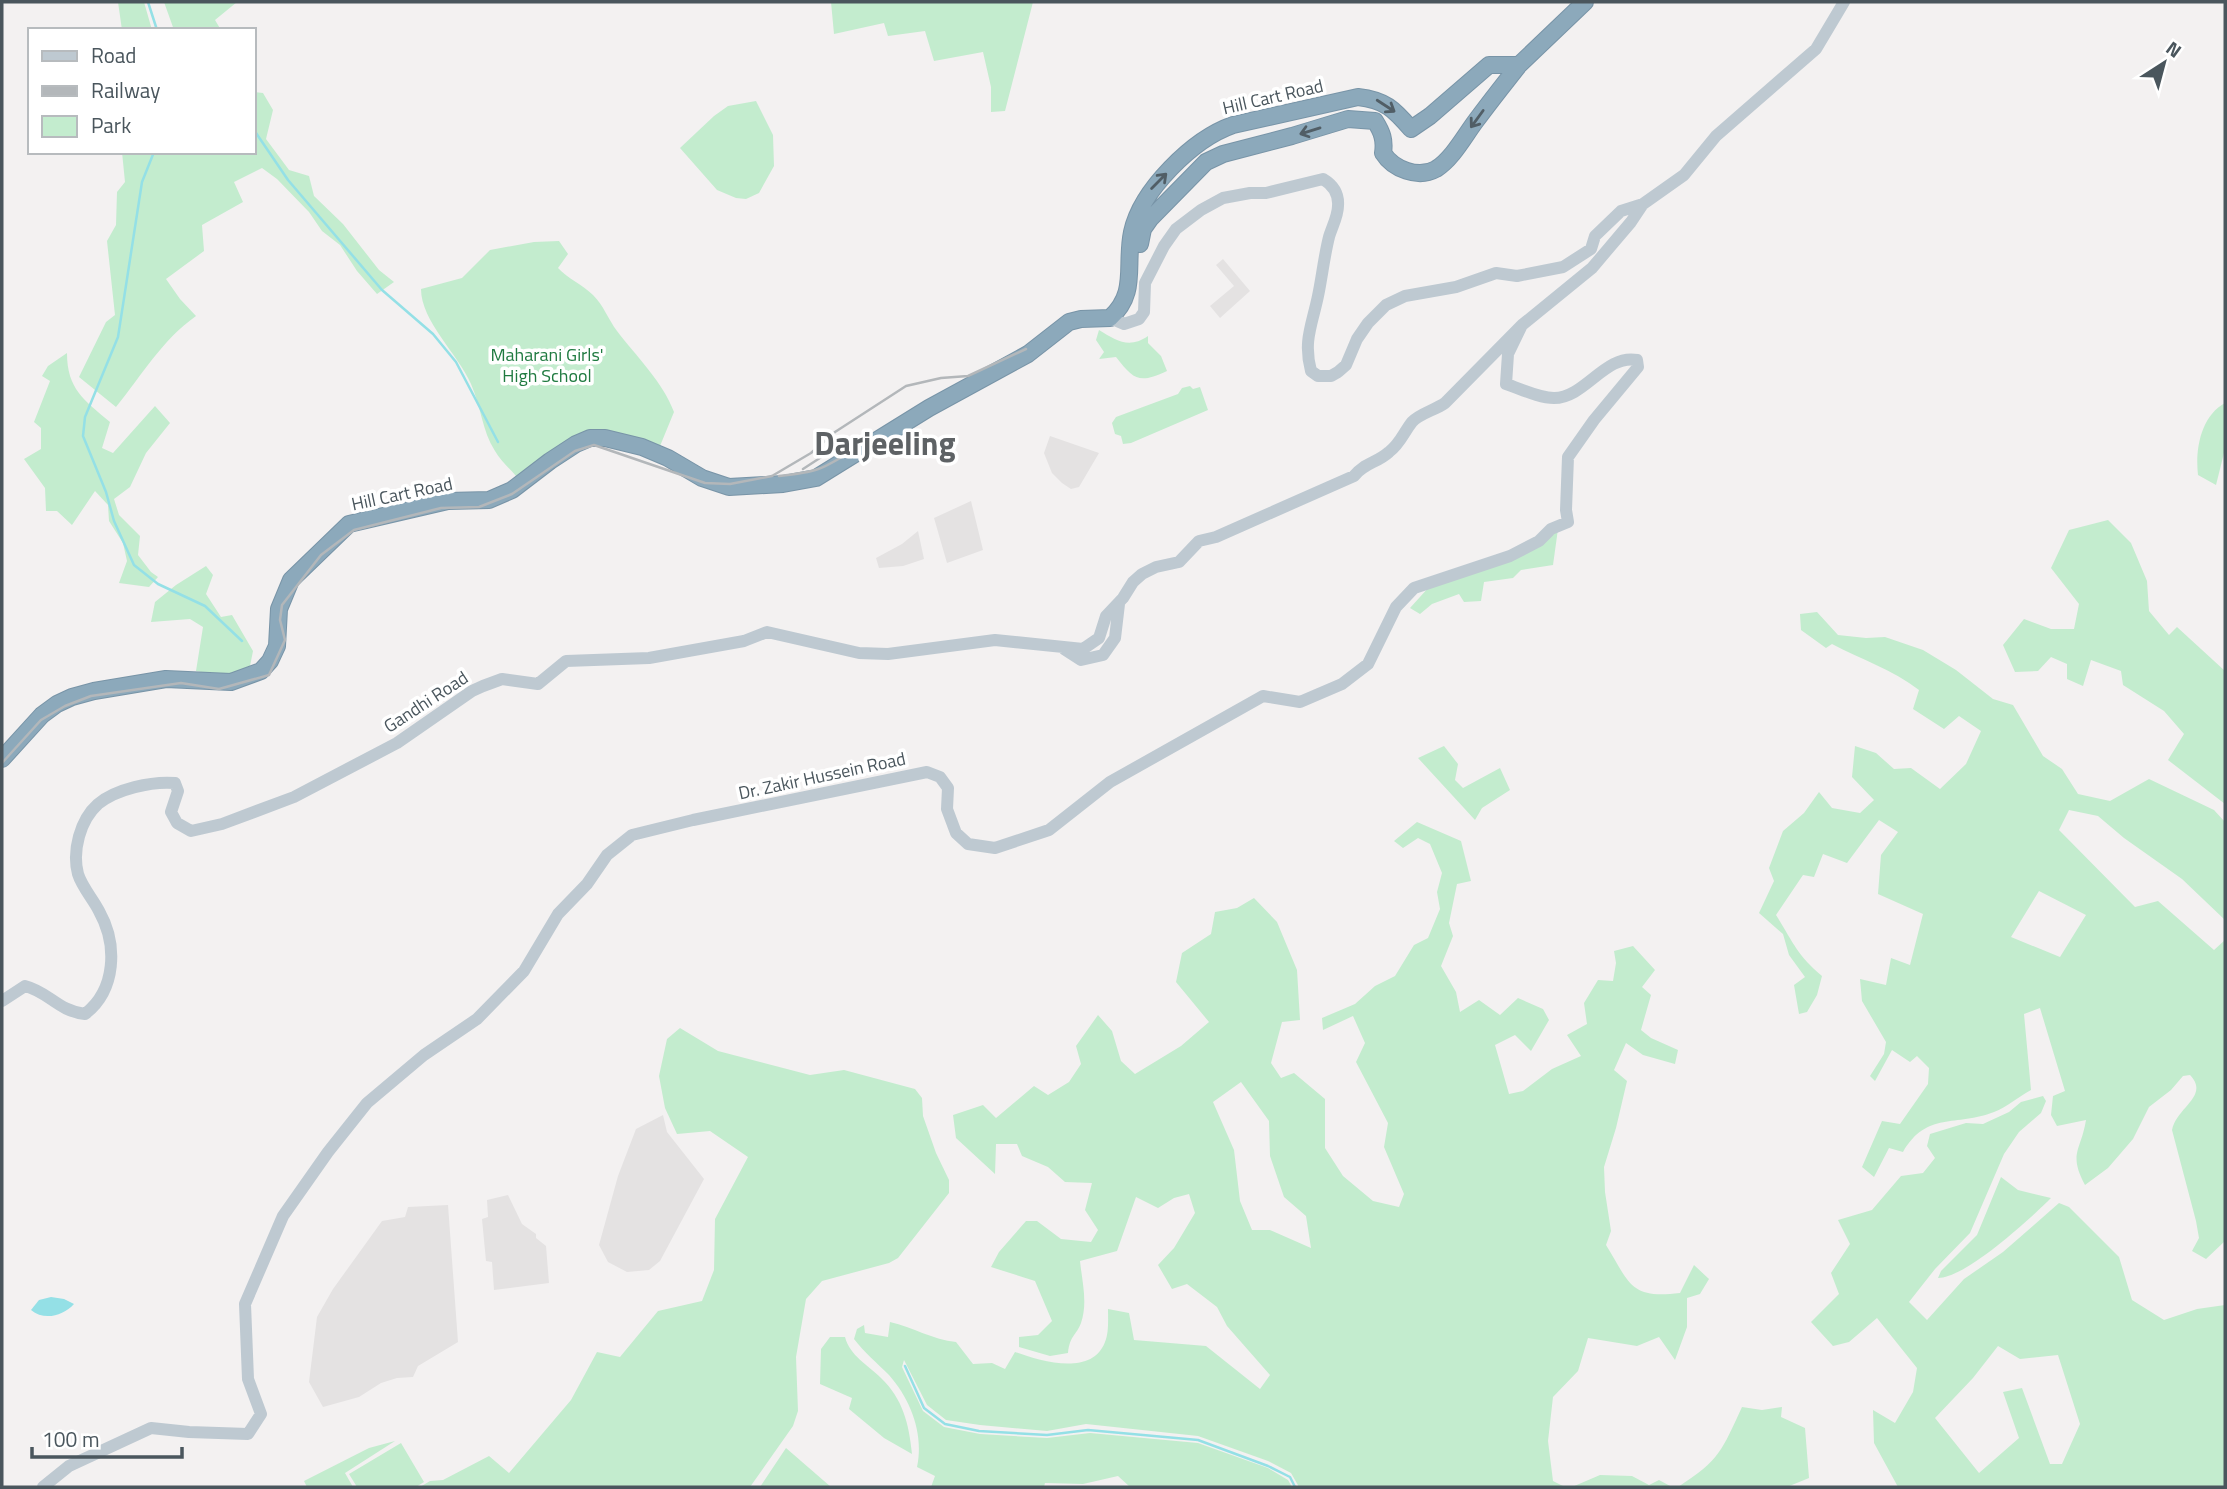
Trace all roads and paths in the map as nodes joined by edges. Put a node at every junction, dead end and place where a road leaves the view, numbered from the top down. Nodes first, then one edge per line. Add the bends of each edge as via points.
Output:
1 (1585, 2) edge
2 (1844, 2) edge
3 (1520, 64) junction
4 (1643, 204) junction
5 (1128, 290) junction
6 (1110, 318) junction
7 (1522, 325) junction
8 (2, 759) edge
9 (2, 1001) edge
10 (43, 1487) edge

1 - 3 highway
2 - 4 street via 1816,49 1716,136 1684,175
5 -> 3 highway, Hill Cart Road via 1132,231 1150,191 1214,132 1358,97 1388,105 1411,129 1489,65
3 -> 5 highway via 1451,154 1426,173 1388,162 1381,129 1375,121 1360,118 1236,149 1206,162 1143,229 1136,280
4 - 6 street via 1621,211 1595,236 1591,249 1563,267 1496,274 1405,296 1387,305 1368,323 1346,365 1332,376 1311,371 1307,355 1339,207 1332,184 1323,179 1223,198 1201,210 1176,229 1164,246 1145,283 1142,316 1128,324
4 - 7 street, Gandhi Road via 1592,268
5 - 6 highway
6 - 8 highway, Hill Cart Road via 1069,321 1028,354 816,478 729,487 642,447 590,438 512,490 489,500 448,501 349,524 291,580 279,609 276,646 261,671 231,682 166,679 72,697 42,715
7 - 9 street, Gandhi Road via 1445,403 1419,416 1381,459 1361,466 1354,476 1199,541 1179,562 1142,574 1106,616 1098,638 1083,649 995,640 888,654 859,653 766,632 744,641 649,658 566,661 538,684 502,679 472,691 397,743 294,797 222,824 191,831 177,823 171,812 178,791 175,783 130,788 98,804 84,824 75,853 78,876 101,914 110,951 105,992 85,1014 72,1013 39,990 25,986
7 - 10 street, Dr. Zakir Hussein Road via 1508,354 1506,384 1529,392 1556,398 1582,387 1608,367 1637,360 1638,367 1569,457 1568,522 1510,556 1414,588 1396,607 1368,664 1342,684 1300,702 1263,696 1110,782 1049,830 995,848 968,844 956,833 947,809 948,788 940,777 926,772 632,835 607,855 558,914 524,971 477,1019 424,1055 368,1103 283,1216 245,1304 248,1379 261,1414 248,1434 151,1428 69,1466

